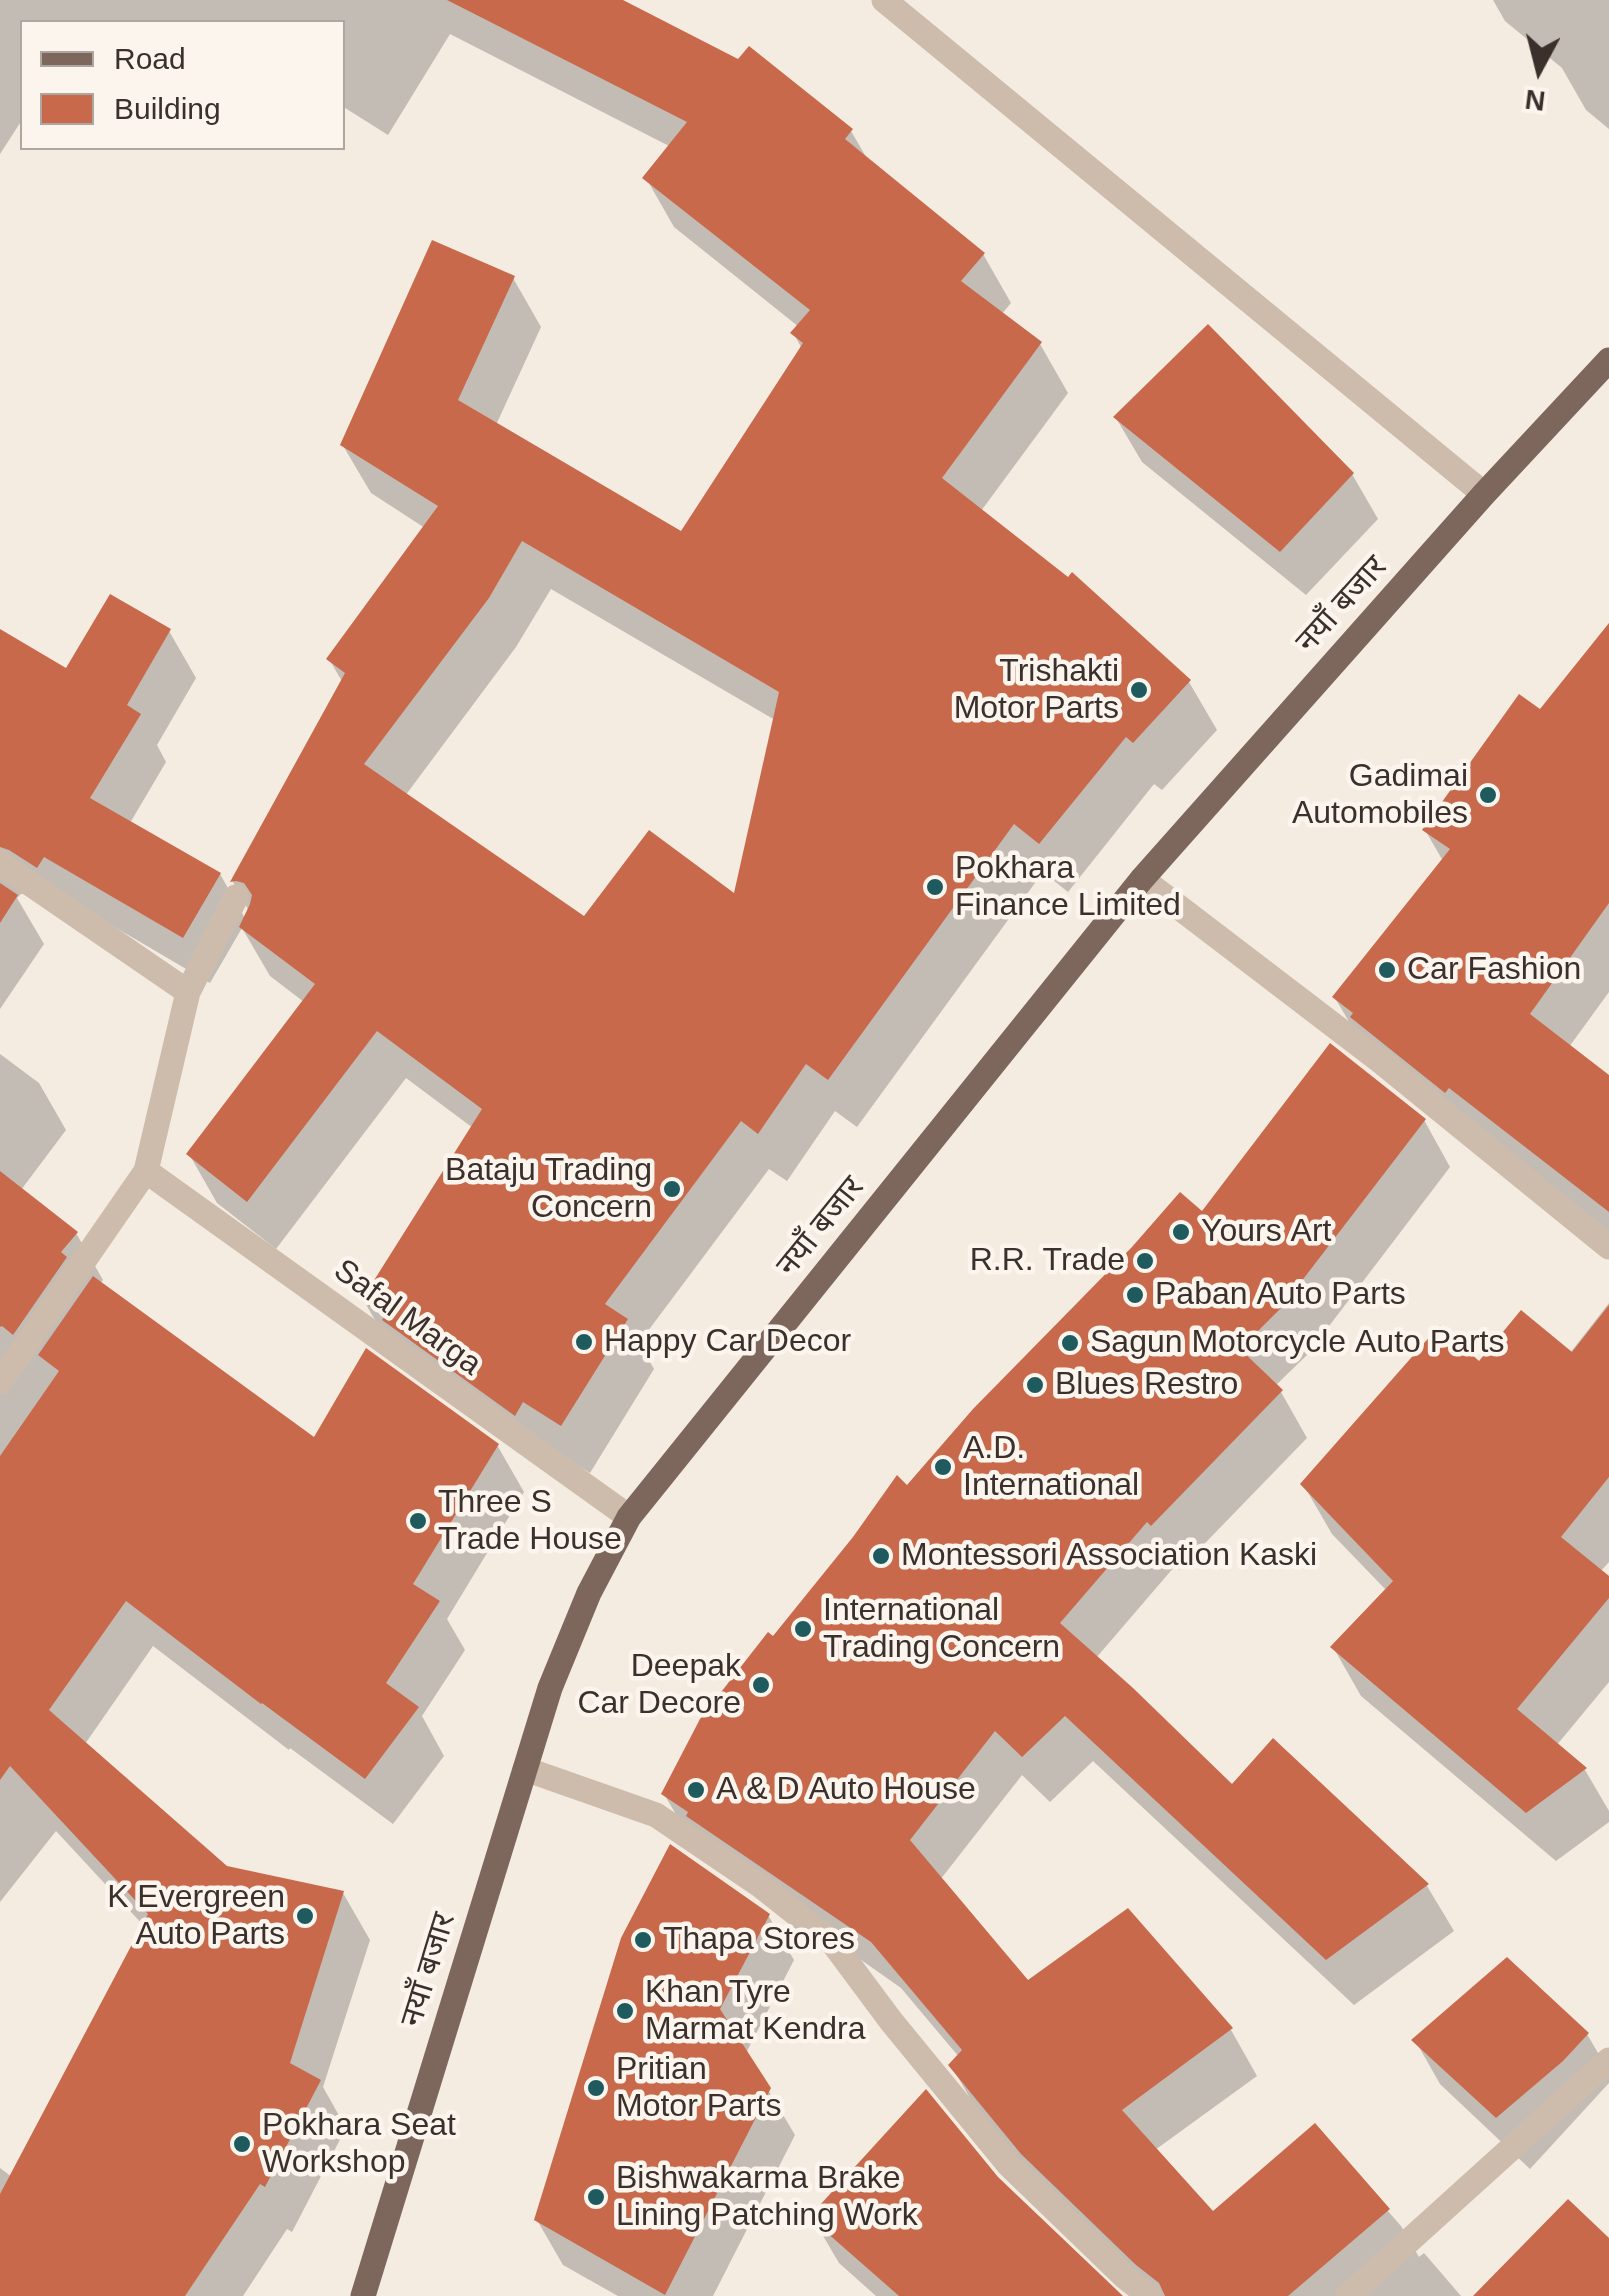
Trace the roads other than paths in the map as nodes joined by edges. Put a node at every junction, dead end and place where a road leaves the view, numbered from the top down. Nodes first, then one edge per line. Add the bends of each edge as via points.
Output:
1 (884, 0) edge
2 (1609, 360) edge
3 (1484, 494) junction
4 (0, 863) edge
5 (1142, 879) junction
6 (236, 897) dead end
7 (188, 992) junction
8 (146, 1171) junction
9 (1609, 1247) edge
10 (0, 1382) edge
11 (629, 1517) junction
12 (525, 1768) junction
13 (1609, 2060) edge
14 (363, 2296) edge
15 (1149, 2296) edge
16 (1348, 2296) edge

1 - 3 street
2 - 3 main road, नयाँ बजार
3 - 5 main road, नयाँ बजार
4 - 7 street
5 - 9 street via 1380,1060
5 - 11 main road, नयाँ बजार
6 - 7 street
7 - 8 street
8 - 10 street
8 - 11 street, Safal Marga
11 - 12 main road, नयाँ बजार via 550,1688
12 - 14 main road, नयाँ बजार
12 - 15 street via 656,1815 833,1943 1010,2166
13 - 16 street

